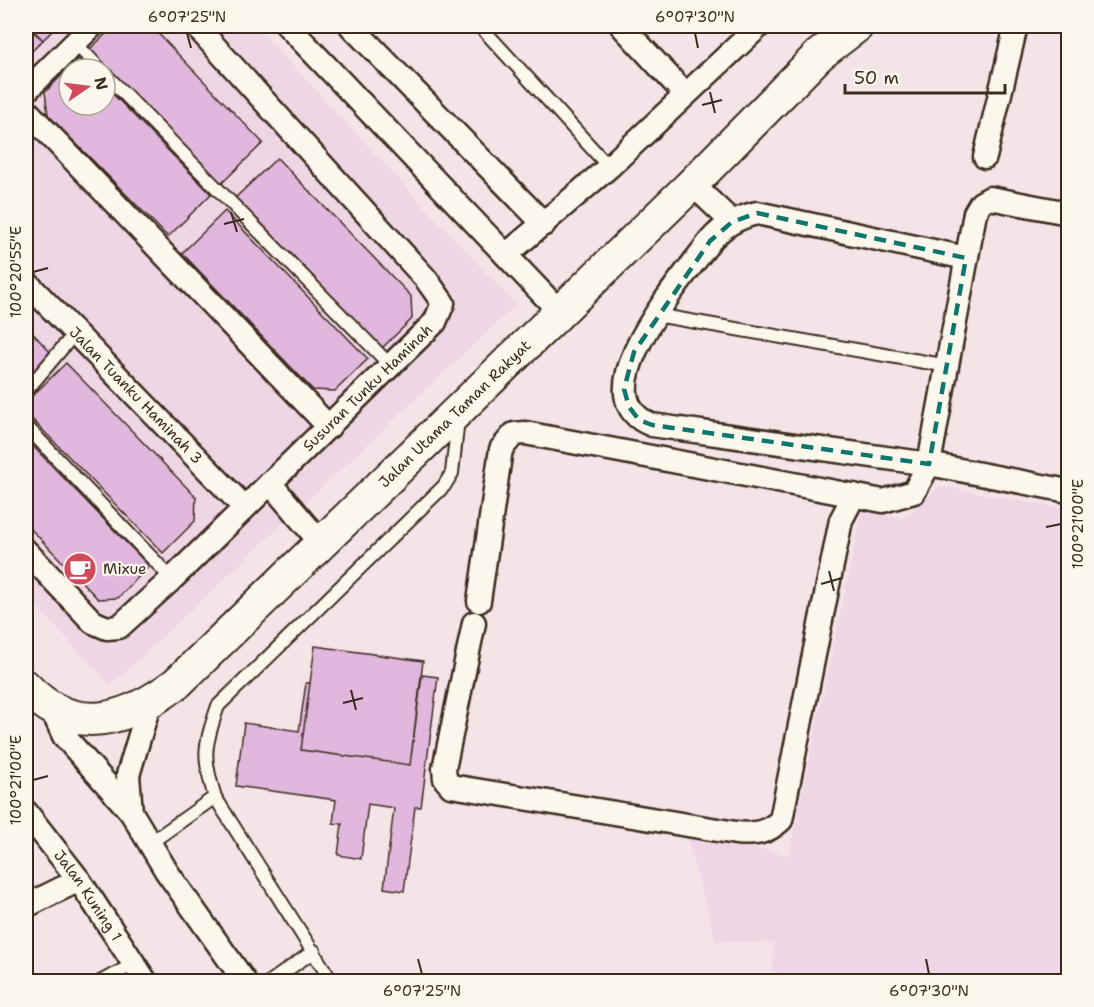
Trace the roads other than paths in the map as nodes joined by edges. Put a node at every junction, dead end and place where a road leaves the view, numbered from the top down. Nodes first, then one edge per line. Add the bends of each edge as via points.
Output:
1 (92, 26) edge
2 (196, 26) edge
3 (288, 26) edge
4 (351, 26) edge
5 (480, 26) edge
6 (622, 26) edge
7 (857, 26) edge
8 (1016, 26) edge
9 (756, 27) edge
10 (74, 42) junction
11 (88, 57) edge
12 (117, 86) edge
13 (26, 91) edge
14 (685, 94) junction
15 (26, 110) edge
16 (985, 157) dead end
17 (609, 167) junction
18 (692, 184) junction
19 (1068, 213) edge
20 (732, 222) junction
21 (544, 224) junction
22 (506, 255) junction
23 (966, 258) junction
24 (26, 282) edge
25 (560, 312) junction
26 (656, 315) junction
27 (75, 333) junction
28 (391, 366) junction
29 (948, 366) junction
30 (26, 390) edge
31 (459, 409) junction
32 (26, 426) edge
33 (329, 427) junction
34 (929, 465) junction
35 (270, 483) junction
36 (1068, 491) edge
37 (854, 495) junction
38 (244, 507) junction
39 (321, 543) junction
40 (26, 551) edge
41 (172, 579) junction
42 (26, 687) edge
43 (149, 705) junction
44 (52, 710) junction
45 (215, 797) junction
46 (26, 812) edge
47 (131, 812) junction
48 (150, 843) junction
49 (79, 880) junction
50 (26, 906) edge
51 (314, 951) junction
52 (140, 973) edge
53 (100, 981) edge
54 (244, 981) edge
55 (270, 981) edge
56 (332, 981) edge

1 - 10 street
2 - 28 street, Susuran Tunku Haminah via 426,279 443,303 435,322
3 - 22 street
4 - 21 street
5 - 17 lane
6 - 14 street
7 - 18 street, Jalan Utama Taman Rakyat via 819,55
8 - 16 street
9 - 14 street
10 - 11 lane
10 - 13 street
12 - 28 lane
14 - 17 street
15 - 33 street
17 - 21 street
18 - 20 street
18 - 25 street, Jalan Utama Taman Rakyat
19 - 23 street via 990,198 975,213
20 - 23 street via 757,213
20 - 26 street via 710,241
21 - 22 street
22 - 25 street
23 - 29 street
24 - 27 street, Jalan Tuanku Haminah 3
25 - 31 street, Jalan Utama Taman Rakyat
26 - 29 lane
26 - 34 street via 634,352 624,389 628,407 639,420
27 - 30 lane
27 - 38 street, Jalan Tuanku Haminah 3
28 - 33 street, Susuran Tunku Haminah
29 - 34 street
31 - 39 street, Jalan Utama Taman Rakyat
31 - 45 lane via 452,473 444,486 218,706 205,746
32 - 41 lane
33 - 35 street, Susuran Tunku Haminah
34 - 36 street
34 - 37 street via 914,492 883,501
35 - 38 street, Susuran Tunku Haminah
35 - 39 street
37 - 37 street via 841,520 781,820 769,831 736,833 451,786 445,779 477,612 501,449 514,434
38 - 41 street, Susuran Tunku Haminah
39 - 43 street, Jalan Utama Taman Rakyat via 177,683
40 - 41 street, Susuran Tunku Haminah via 93,622 107,628 119,627
42 - 44 street, Jalan Utama Taman Rakyat
43 - 44 street, Jalan Utama Taman Rakyat via 94,719
43 - 47 street via 128,775
44 - 47 street via 64,736
45 - 48 lane
45 - 51 lane
46 - 49 street, Jalan Kuning 1
47 - 48 street
48 - 54 street
49 - 50 street
49 - 52 street, Jalan Kuning 1
51 - 55 lane
51 - 56 lane
52 - 53 lane

